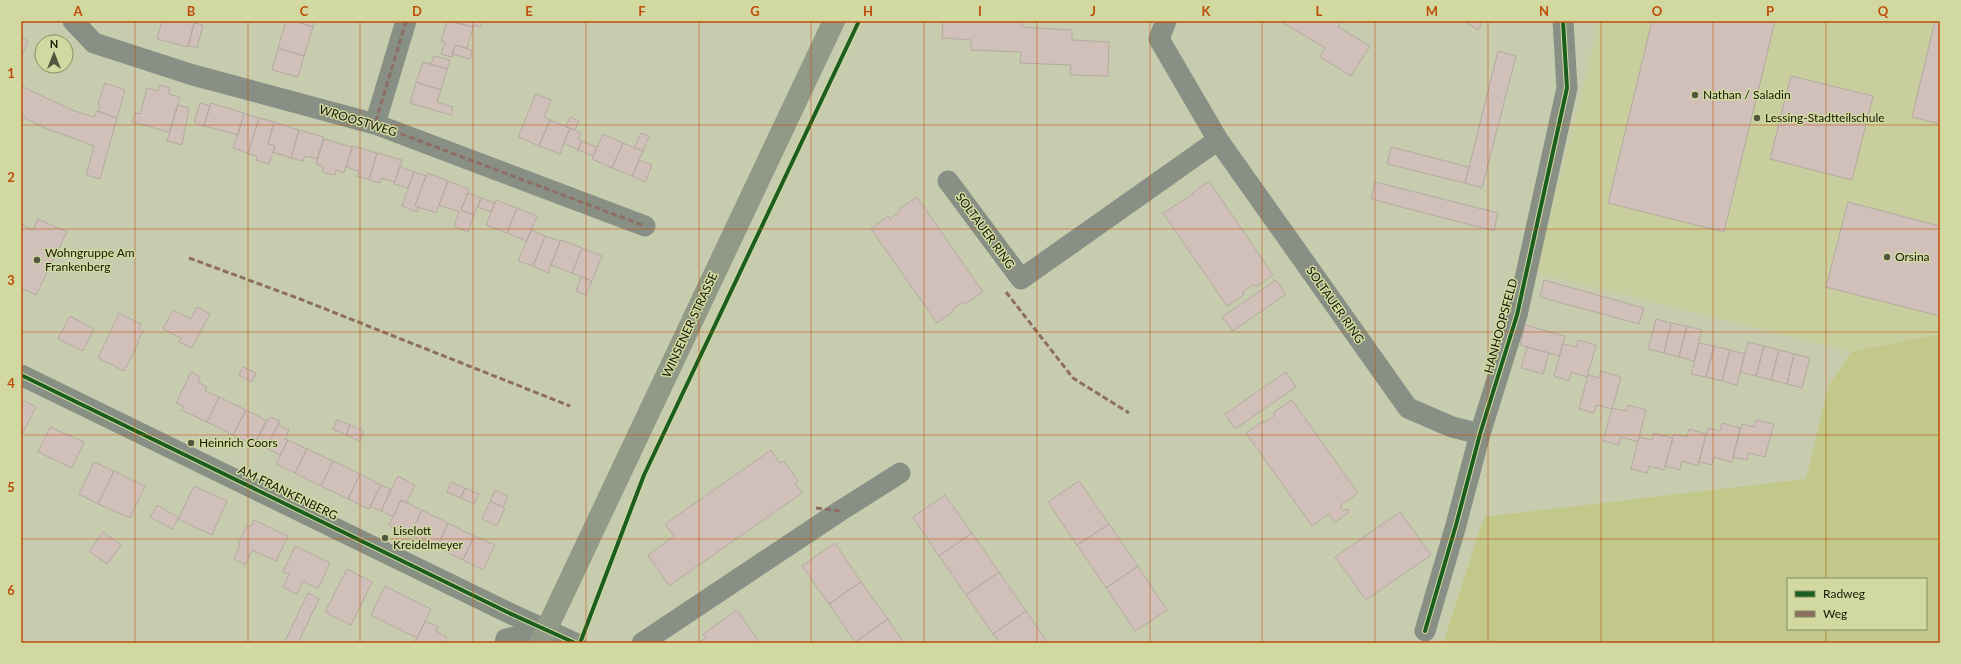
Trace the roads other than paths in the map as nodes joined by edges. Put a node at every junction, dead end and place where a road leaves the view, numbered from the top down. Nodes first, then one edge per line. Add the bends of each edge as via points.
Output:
1 (73, 21) edge
2 (406, 21) edge
3 (834, 21) edge
4 (1166, 21) edge
5 (1563, 21) edge
6 (375, 124) junction
7 (1218, 140) junction
8 (948, 181) dead end
9 (645, 226) dead end
10 (21, 375) edge
11 (1480, 434) junction
12 (900, 473) dead end
13 (1425, 631) dead end
14 (543, 636) edge
15 (504, 643) edge
16 (575, 643) edge
17 (642, 643) edge

1 - 6 street, WROOSTWEG via 94,43 193,75
2 - 6 street
3 - 14 main road, WINSENER STRASSE
4 - 7 street, SOLTAUER RING via 1159,39
5 - 11 street, HANHOOPSFELD via 1567,88 1517,315
6 - 9 street, WROOSTWEG
7 - 8 street, SOLTAUER RING via 1021,279
7 - 11 street, SOLTAUER RING via 1408,408 1452,427
10 - 14 street, AM FRANKENBERG
11 - 13 street, HANHOOPSFELD
12 - 17 street via 840,510
14 - 15 street via 506,640
14 - 16 street

